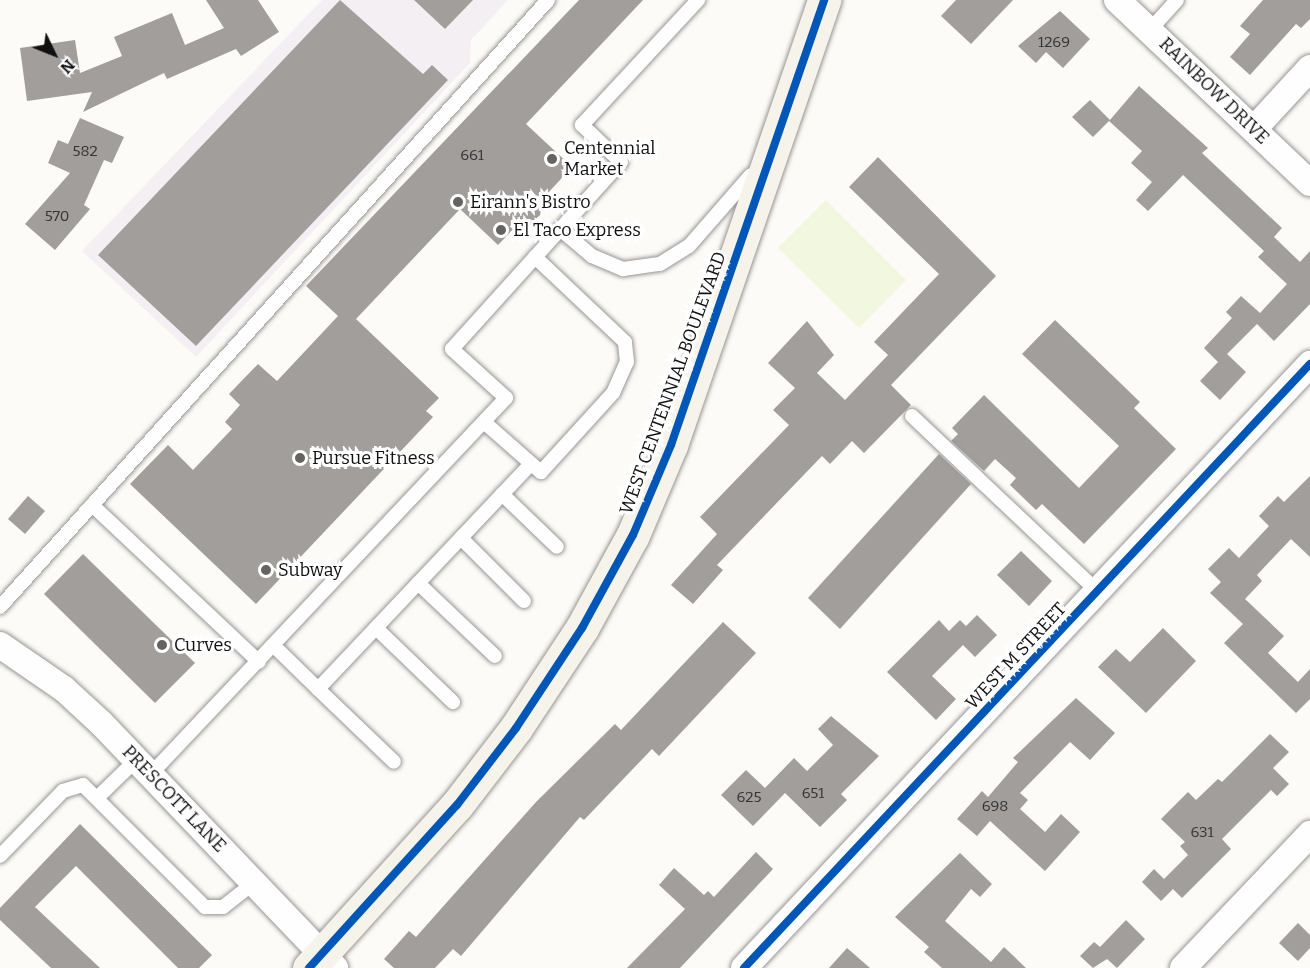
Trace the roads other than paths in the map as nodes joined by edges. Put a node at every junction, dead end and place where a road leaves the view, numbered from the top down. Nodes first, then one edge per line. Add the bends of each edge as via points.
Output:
1 (548, 0) edge
2 (698, 0) edge
3 (824, 0) edge
4 (1117, 0) edge
5 (1177, 0) edge
6 (1150, 30) junction
7 (1310, 68) edge
8 (1254, 129) junction
9 (777, 139) junction
10 (1310, 183) edge
11 (560, 229) junction
12 (535, 257) junction
13 (1310, 364) edge
14 (912, 416) dead end
15 (484, 422) junction
16 (536, 468) junction
17 (502, 494) junction
18 (92, 505) junction
19 (461, 538) junction
20 (557, 547) dead end
21 (418, 583) junction
22 (1097, 591) junction
23 (524, 601) dead end
24 (0, 607) edge
25 (376, 628) junction
26 (0, 645) edge
27 (274, 646) junction
28 (495, 656) dead end
29 (259, 662) junction
30 (318, 689) junction
31 (453, 702) dead end
32 (394, 762) dead end
33 (142, 769) junction
34 (96, 798) junction
35 (1310, 834) edge
36 (0, 856) edge
37 (255, 882) junction
38 (323, 963) edge
39 (744, 968) edge
40 (1183, 968) edge

1 - 18 lane
2 - 11 lane via 582,125 621,162
3 - 9 main road, WEST CENTENNIAL BOULEVARD
4 - 6 street, RAINBOW DRIVE
5 - 6 lane
6 - 8 street, RAINBOW DRIVE
7 - 8 street
8 - 10 street, RAINBOW DRIVE
9 - 11 lane via 733,201 690,246 660,264 623,269 592,256
9 - 38 main road, WEST CENTENNIAL BOULEVARD via 671,445 633,535 582,628 458,805
11 - 12 lane
12 - 15 lane via 452,349 506,398
12 - 16 lane via 625,342 627,362 613,393
13 - 22 street, WEST M STREET
14 - 22 lane
15 - 16 lane
15 - 27 lane
16 - 17 lane
17 - 19 lane
17 - 20 lane
18 - 24 lane
18 - 29 lane
19 - 21 lane
19 - 23 lane
21 - 25 lane
21 - 28 lane
22 - 39 street, WEST M STREET
25 - 30 lane
25 - 31 lane
26 - 33 street, PRESCOTT LANE via 64,688
27 - 29 lane
27 - 30 lane
29 - 33 lane
30 - 32 lane
33 - 34 lane
33 - 37 street, PRESCOTT LANE
34 - 36 lane via 83,785 63,792
34 - 37 lane via 205,908 223,907
35 - 40 street
37 - 38 street, PRESCOTT LANE

